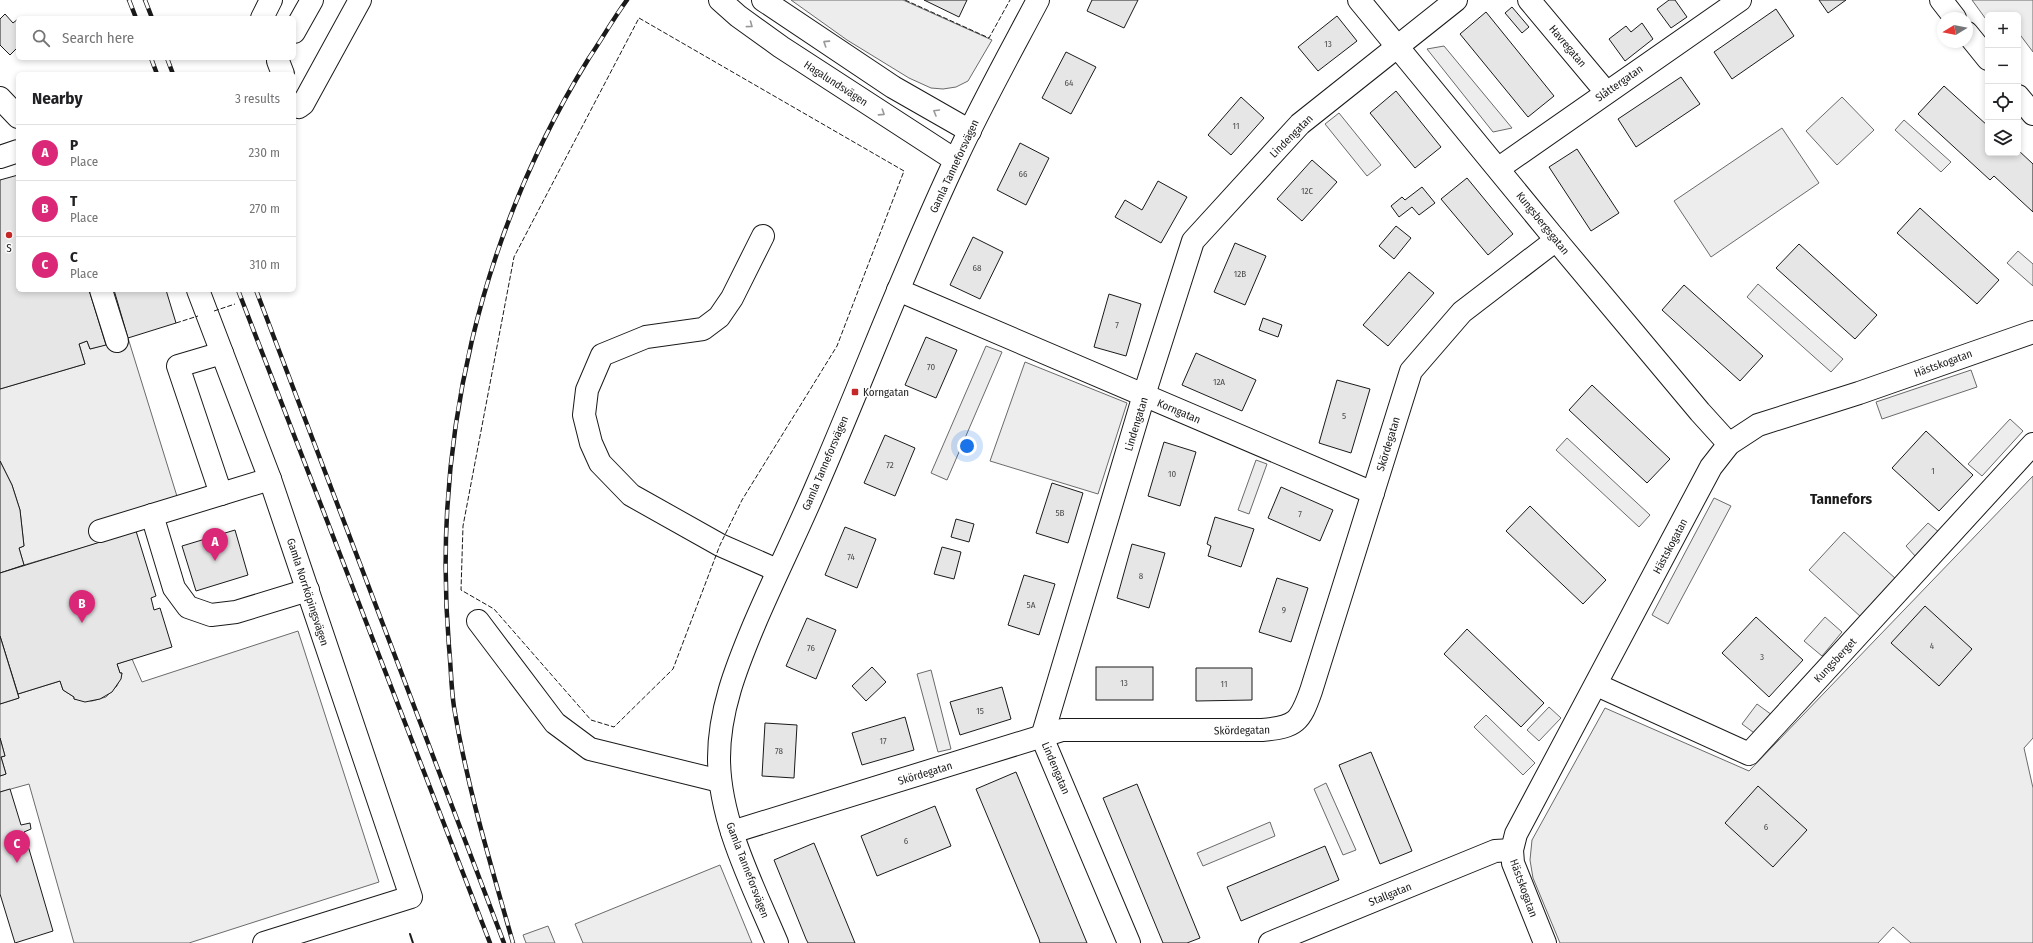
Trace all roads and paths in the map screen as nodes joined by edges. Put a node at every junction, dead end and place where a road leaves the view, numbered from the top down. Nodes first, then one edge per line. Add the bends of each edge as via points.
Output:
1 (256, 0) edge
2 (271, 0) edge
3 (312, 0) edge
4 (360, 0) edge
5 (720, 0) edge
6 (763, 0) edge
7 (1038, 0) edge
8 (1359, 0) edge
9 (1456, 0) edge
10 (1529, 0) edge
11 (1740, 0) edge
12 (1941, 0) edge
13 (1950, 12) edge
14 (261, 16) edge
15 (263, 16) edge
16 (296, 28) edge
17 (1973, 40) edge
18 (1397, 47) junction
19 (1985, 55) edge
20 (1606, 92) junction
21 (0, 98) edge
22 (2021, 100) edge
23 (296, 106) edge
24 (2033, 114) edge
25 (16, 115) edge
26 (970, 131) junction
27 (16, 152) edge
28 (0, 157) edge
29 (955, 160) junction
30 (1499, 168) junction
31 (763, 236) dead end
32 (1556, 240) junction
33 (898, 290) junction
34 (102, 292) edge
35 (199, 292) edge
36 (2033, 332) edge
37 (117, 341) dead end
38 (222, 353) junction
39 (1144, 395) junction
40 (1728, 444) junction
41 (2033, 444) edge
42 (270, 479) junction
43 (1373, 493) junction
44 (221, 494) junction
45 (152, 515) junction
46 (100, 531) dead end
47 (777, 570) junction
48 (308, 590) junction
49 (478, 621) dead end
50 (1597, 685) junction
51 (1042, 736) junction
52 (720, 781) junction
53 (732, 832) junction
54 (1512, 850) junction
55 (264, 943) edge
56 (777, 943) edge
57 (1129, 943) edge
58 (1270, 943) edge
59 (1545, 943) edge

1 - 14 street
2 - 15 street
3 - 16 street
4 - 23 street via 303,104 299,108
5 -> 29 street, Hagalundsvägen via 781,47
26 -> 6 street via 894,87
7 - 26 street, Gamla Tanneforsvägen
8 - 18 street, Kungsbergsgatan
9 - 18 street, Lindengatan
10 - 20 street, Havregatan
11 - 20 street, Slåttergatan
12 - 13 street
17 - 19 street
18 - 30 street, Kungsbergsgatan
18 - 39 street, Lindengatan via 1300,124 1193,241
20 - 30 street, Slåttergatan
21 - 25 street
22 - 24 street
26 - 29 street, Gamla Tanneforsvägen
27 - 28 street
29 - 33 street, Gamla Tanneforsvägen
30 - 32 street, Kungsbergsgatan
31 - 47 street via 732,298 719,317 703,329 646,337 602,355 587,390 584,415 591,443 600,463 631,495 720,545
32 - 40 street, Kungsbergsgatan
32 - 43 street, Skördegatan via 1462,312 1411,371
33 - 39 street, Korngatan
33 - 47 street, Gamla Tanneforsvägen via 814,492
34 - 37 street
35 - 38 street, Gamla Norrköpingsvägen
36 - 40 street, Hästskogatan via 1859,393 1758,425
38 - 42 street, Gamla Norrköpingsvägen
38 - 44 street via 178,366
39 - 43 street, Korngatan
39 - 51 street, Lindengatan
40 - 50 street, Hästskogatan via 1711,467
41 - 50 street, Kungsberget via 1749,754
42 - 44 street
42 - 48 street, Gamla Norrköpingsvägen
43 - 51 street, Skördegatan via 1311,691 1297,721 1284,728 1262,730 1062,730
44 - 45 street
45 - 46 street
45 - 48 street via 174,588 188,606 210,615 236,612
47 - 52 street, Gamla Tanneforsvägen via 737,664 727,699 721,725
48 - 55 street, Gamla Norrköpingsvägen via 411,897
49 - 52 street via 555,723 590,749
50 - 54 street, Hästskogatan via 1516,834
51 - 53 street, Skördegatan
51 - 57 street, Lindengatan
52 - 53 street, Gamla Tanneforsvägen
53 - 56 street, Gamla Tanneforsvägen
54 - 58 street, Stallgatan via 1495,851
54 - 59 street, Hästskogatan via 1513,863

